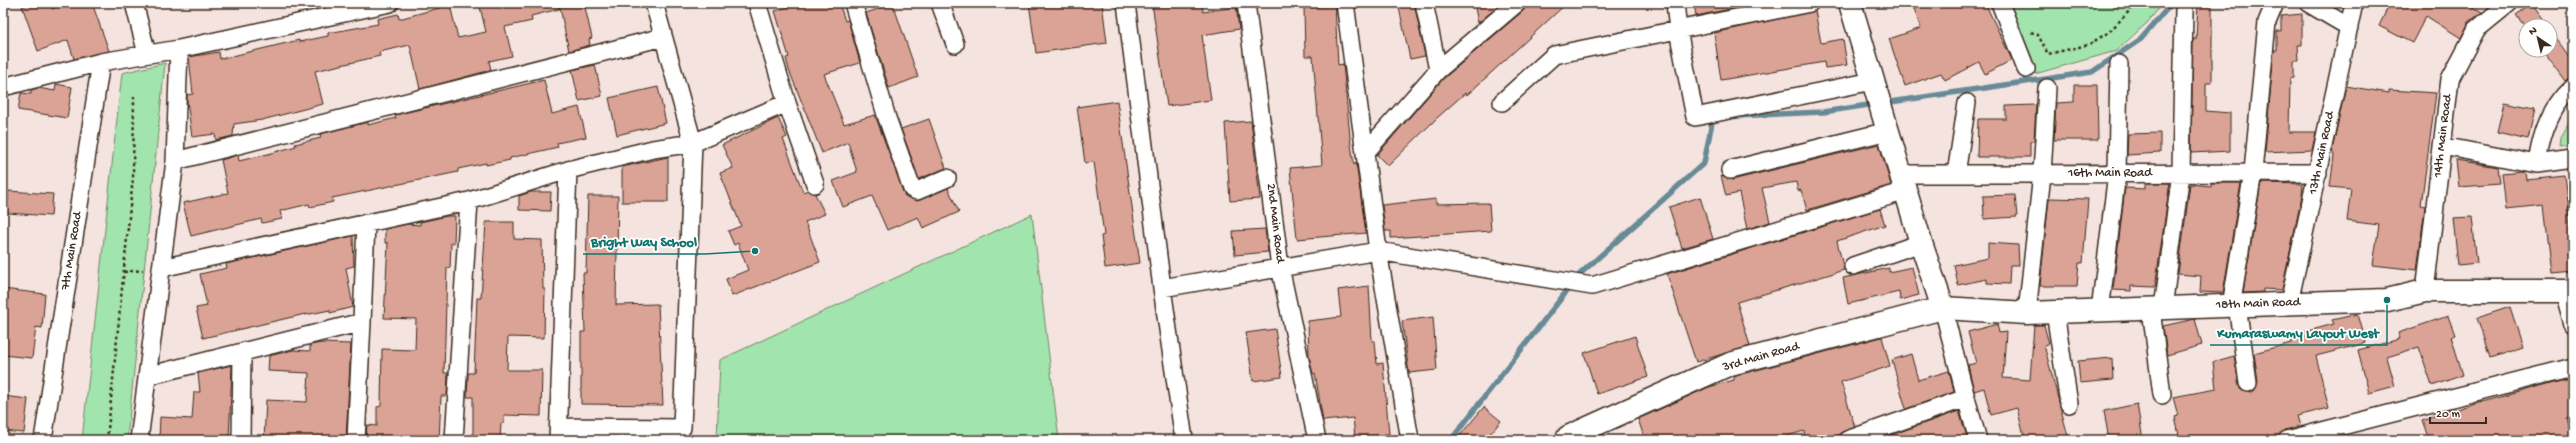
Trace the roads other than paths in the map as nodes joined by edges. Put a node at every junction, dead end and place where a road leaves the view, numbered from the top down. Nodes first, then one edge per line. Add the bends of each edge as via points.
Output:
1 (134, 3) edge
2 (390, 3) edge
3 (654, 3) edge
4 (757, 3) edge
5 (854, 3) edge
6 (940, 3) edge
7 (1126, 3) edge
8 (1246, 3) edge
9 (1345, 3) edge
10 (1424, 3) edge
11 (1675, 3) edge
12 (1810, 3) edge
13 (1850, 3) edge
14 (2000, 3) edge
15 (2275, 3) edge
16 (2308, 3) edge
17 (2354, 3) edge
18 (2509, 3) edge
19 (1513, 5) edge
20 (2184, 10) dead end
21 (2348, 27) junction
22 (1678, 30) junction
23 (663, 37) junction
24 (955, 44) dead end
25 (180, 49) junction
26 (147, 54) junction
27 (101, 62) junction
28 (2119, 64) dead end
29 (2026, 69) dead end
30 (1438, 70) junction
31 (3, 87) edge
32 (2047, 88) dead end
33 (2573, 88) edge
34 (1876, 89) junction
35 (1502, 102) dead end
36 (787, 103) junction
37 (1966, 103) dead end
38 (1886, 125) junction
39 (693, 143) junction
40 (2442, 146) junction
41 (1365, 153) junction
42 (2573, 159) edge
43 (175, 162) junction
44 (2537, 164) junction
45 (568, 170) junction
46 (1730, 170) dead end
47 (2253, 172) junction
48 (2117, 173) junction
49 (2181, 173) junction
50 (2318, 173) junction
51 (1956, 174) junction
52 (2042, 174) junction
53 (947, 178) dead end
54 (1904, 182) junction
55 (815, 184) dead end
56 (469, 201) junction
57 (366, 224) junction
58 (1922, 243) junction
59 (1378, 251) junction
60 (1853, 266) dead end
61 (1280, 267) junction
62 (161, 268) junction
63 (1162, 288) junction
64 (2425, 292) junction
65 (2568, 292) edge
66 (2289, 303) junction
67 (2234, 306) junction
68 (1943, 308) junction
69 (2157, 308) junction
70 (2100, 311) junction
71 (2055, 312) junction
72 (2027, 314) junction
73 (362, 322) junction
74 (2573, 324) edge
75 (242, 352) junction
76 (2573, 367) edge
77 (147, 376) junction
78 (2248, 383) dead end
79 (2162, 395) dead end
80 (1966, 398) junction
81 (2069, 404) dead end
82 (559, 434) edge
83 (1564, 439) edge
84 (43, 440) edge
85 (138, 440) edge
86 (241, 440) edge
87 (356, 440) edge
88 (454, 440) edge
89 (1184, 440) edge
90 (1317, 440) edge
91 (1410, 440) edge
92 (1847, 440) edge
93 (1978, 440) edge
94 (2286, 440) edge

1 - 26 street
2 - 25 street
3 - 23 street
4 - 36 street
5 - 53 street via 887,118 912,189 917,191
6 - 24 street
7 - 63 street
8 - 61 street, 2nd Main Road
9 - 41 street
10 - 30 street
11 - 22 street
12 - 22 street
13 - 34 street
14 - 29 street
15 - 47 street via 2267,22
16 - 21 street
17 - 21 street, 13th Main Road
18 - 40 street, 14th Main Road via 2476,30 2450,79
19 - 30 street
20 - 49 street
21 - 50 street, 13th Main Road
22 - 34 street via 1695,117
22 - 35 street via 1554,55
23 - 39 street
23 - 43 street
25 - 26 street
25 - 43 street
26 - 27 street
27 - 31 street
27 - 84 street, 7th Main Road
28 - 48 street
30 - 41 street
32 - 52 street
33 - 44 street via 2560,98 2541,138
34 - 38 street
36 - 39 street
36 - 55 street
37 - 51 street
38 - 46 street
38 - 54 street
39 - 45 street via 653,149
39 - 82 street via 682,428
40 - 44 street
40 - 64 street, 14th Main Road
41 - 59 street
42 - 44 street
43 - 62 street
45 - 56 street
45 - 82 street
47 - 49 street, 16th Main Road
47 - 50 street, 16th Main Road
47 - 67 street
48 - 49 street, 16th Main Road
48 - 52 street, 16th Main Road
48 - 70 street
49 - 69 street
50 - 66 street, 13th Main Road
51 - 52 street, 16th Main Road
51 - 54 street, 16th Main Road
52 - 72 street
54 - 58 street
54 - 59 street, 16th Main Road via 1592,286
56 - 57 street
56 - 88 street
57 - 62 street
57 - 73 street
58 - 60 street
58 - 68 street
59 - 61 street
59 - 91 street
61 - 63 street
61 - 90 street, 2nd Main Road
62 - 77 street
63 - 89 street
64 - 65 street, 18th Main Road
64 - 66 street, 18th Main Road via 2387,300
65 - 74 street
66 - 67 street, 18th Main Road
67 - 69 street, 18th Main Road
67 - 78 street
68 - 72 street, 18th Main Road
68 - 80 street
68 - 83 street, 3rd Main Road via 1730,364
69 - 70 street, 18th Main Road
69 - 79 street
70 - 71 street, 18th Main Road
71 - 72 street, 18th Main Road
71 - 81 street
73 - 75 street
73 - 87 street
75 - 77 street
75 - 86 street
76 - 94 street
77 - 85 street
80 - 92 street
80 - 93 street

